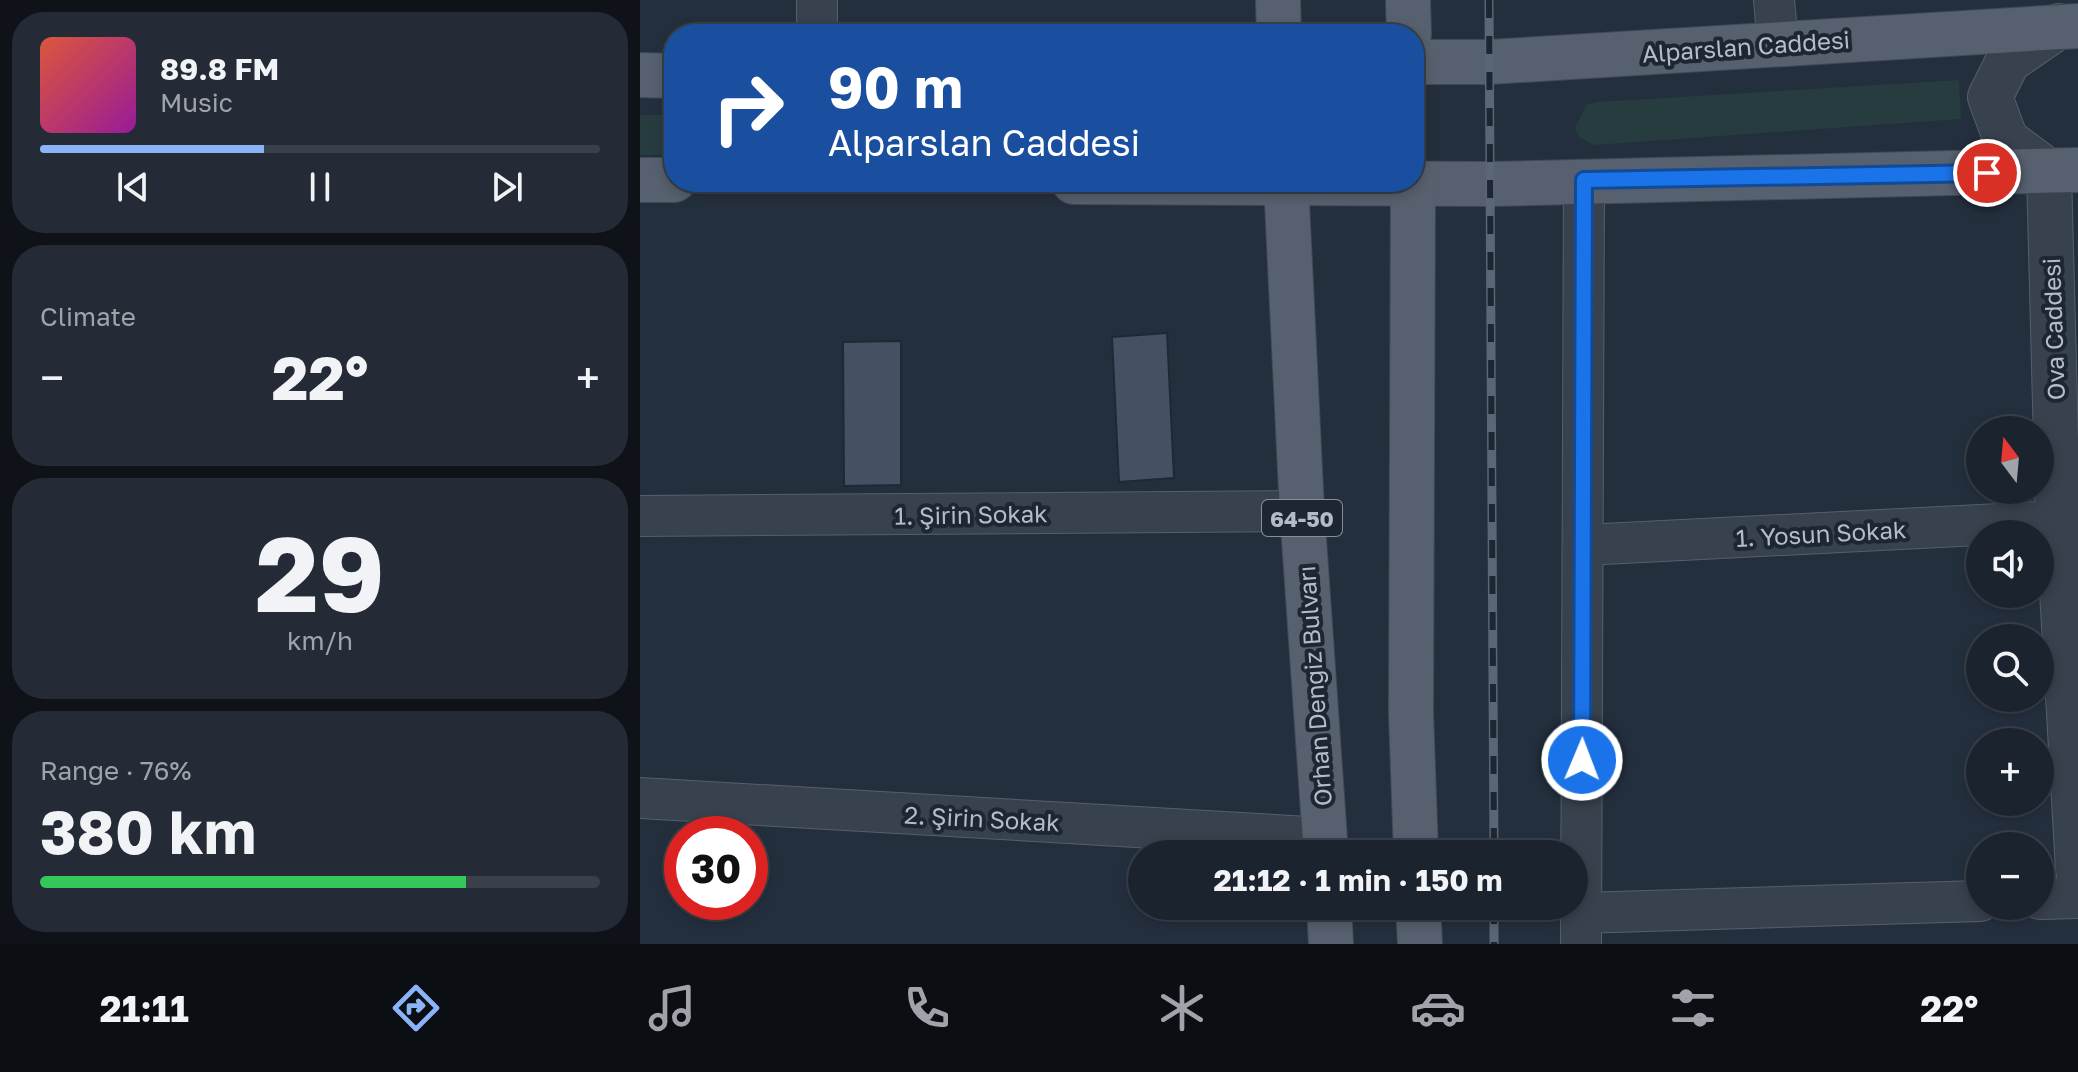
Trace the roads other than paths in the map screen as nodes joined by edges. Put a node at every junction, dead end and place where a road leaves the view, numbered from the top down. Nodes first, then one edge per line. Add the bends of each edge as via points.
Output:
1 (817, 0) edge
2 (1278, 0) edge
3 (1408, 0) edge
4 (1774, 0) edge
5 (817, 24) edge
6 (1279, 24) edge
7 (1409, 24) edge
8 (2068, 24) edge
9 (1778, 44) junction
10 (1424, 62) edge
11 (640, 75) edge
12 (664, 76) edge
13 (2068, 165) edge
14 (640, 180) edge
15 (664, 180) edge
16 (1584, 180) junction
17 (1424, 183) edge
18 (1286, 192) edge
19 (1413, 192) edge
20 (1302, 511) junction
21 (640, 516) edge
22 (2068, 521) edge
23 (1584, 545) junction
24 (640, 798) edge
25 (1239, 840) edge
26 (1325, 840) edge
27 (1416, 840) edge
28 (2077, 851) edge
29 (2078, 898) edge
30 (2054, 899) edge
31 (1966, 902) edge
32 (1330, 920) edge
33 (1419, 920) edge
34 (1581, 929) edge
35 (1331, 944) edge
36 (1420, 944) edge

1 - 5 street
2 - 6 main road
3 - 7 main road
4 - 9 street
8 - 9 main road, Alparslan Caddesi
8 - 13 street via 2008,61 1990,97 2006,140
9 - 10 main road, Alparslan Caddesi
11 - 12 main road
13 - 16 main road
13 - 22 street, Ova Caddesi
14 - 15 main road
16 - 17 main road
16 - 23 street
18 - 20 main road, Orhan Dengiz Bulvarı / 64-50
19 - 27 main road via 1411,713
20 - 21 street, 1. Şirin Sokak
20 - 26 main road, Orhan Dengiz Bulvarı / 64-50
22 - 23 street, 1. Yosun Sokak
22 - 28 street, Ova Caddesi
23 - 34 street
24 - 25 street, 2. Şirin Sokak
29 - 30 street
31 - 34 street
32 - 35 main road
33 - 36 main road

